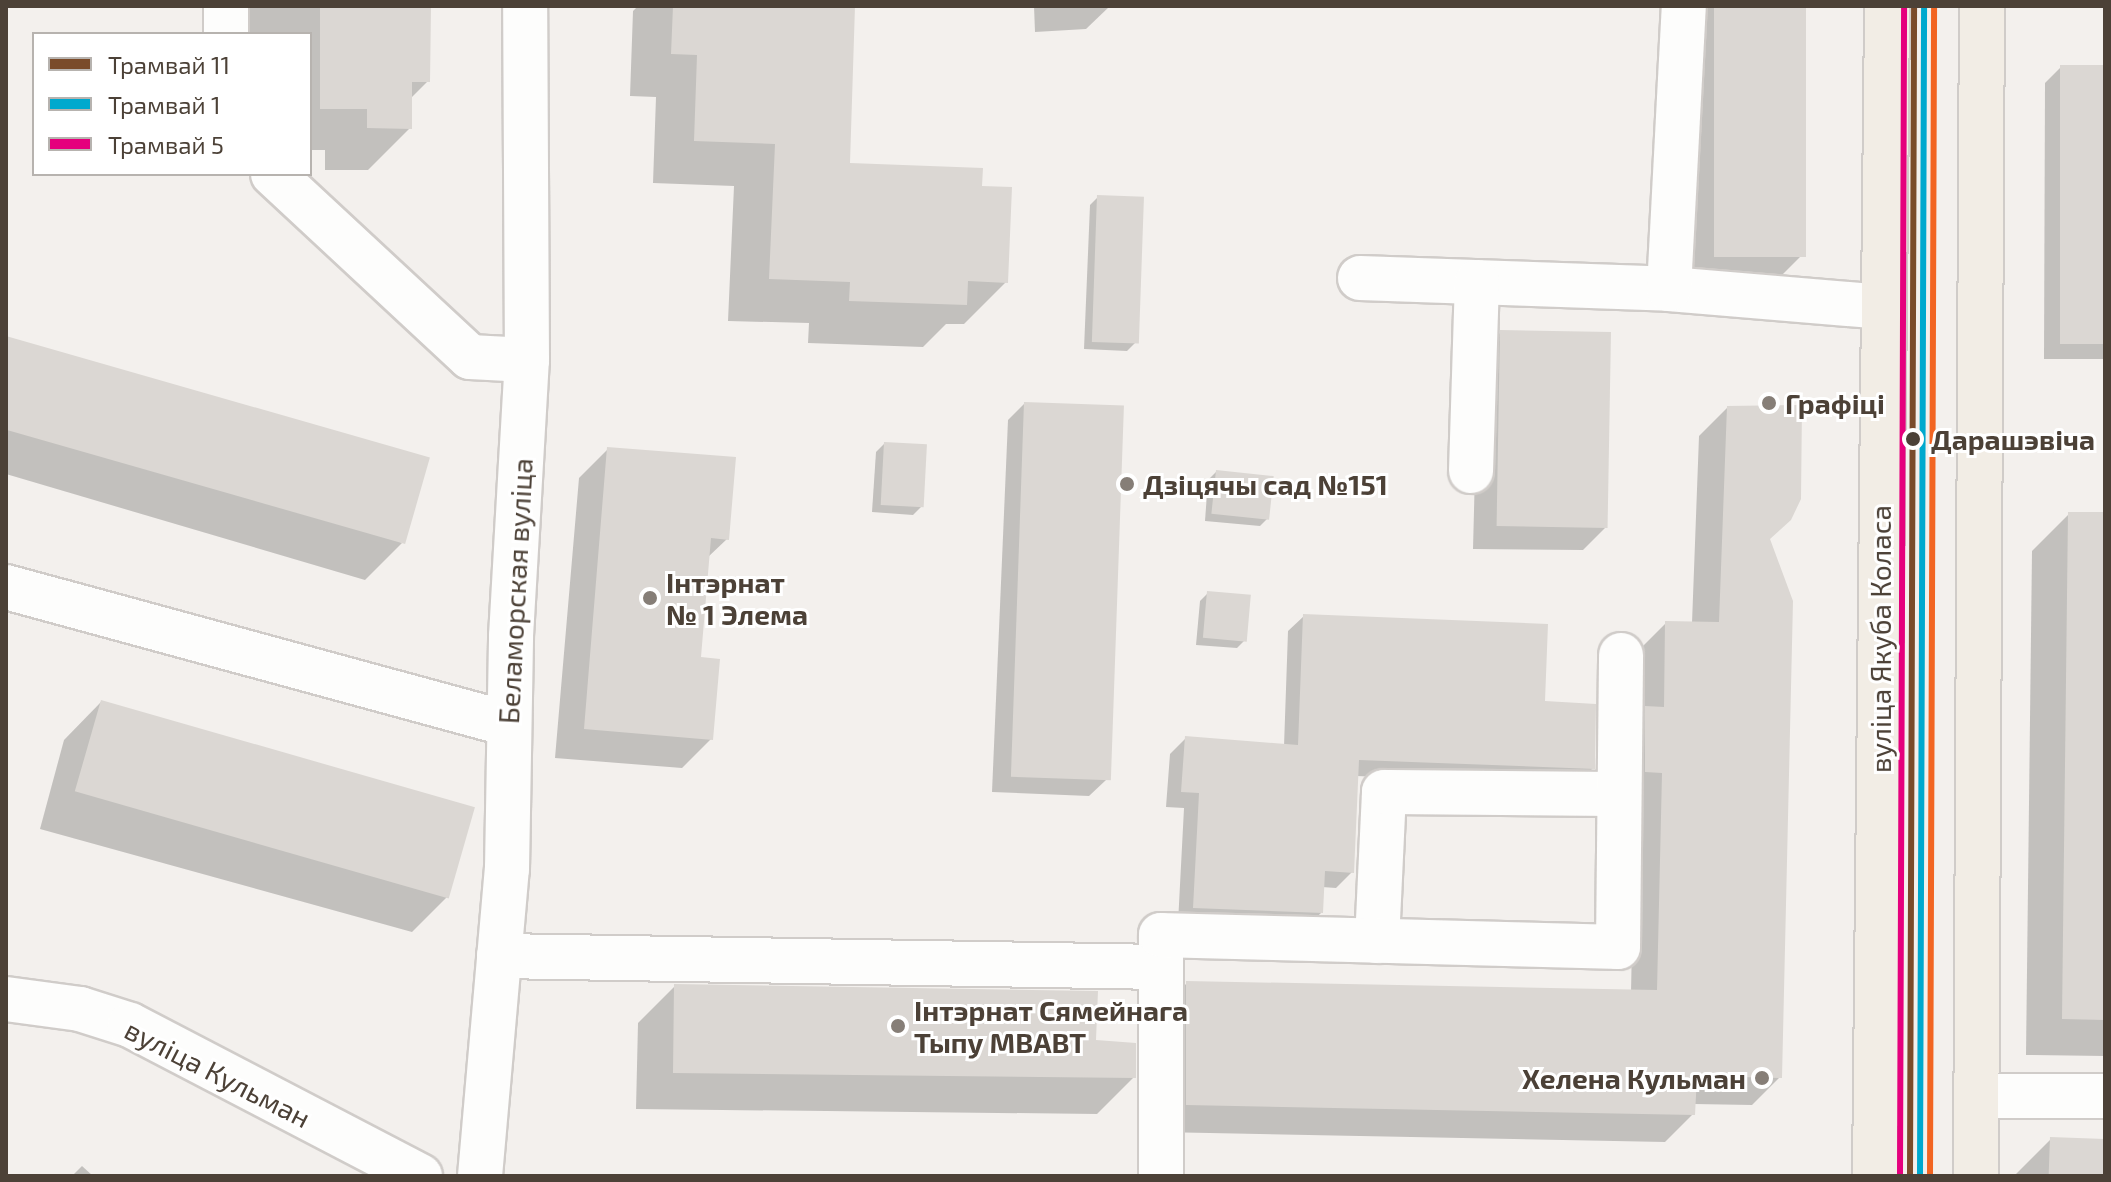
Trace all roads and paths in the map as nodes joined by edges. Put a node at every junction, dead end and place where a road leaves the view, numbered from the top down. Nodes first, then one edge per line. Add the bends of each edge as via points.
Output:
1 (226, 6) edge
2 (525, 6) edge
3 (1684, 6) edge
4 (1887, 6) edge
5 (1982, 6) edge
6 (226, 32) edge
7 (275, 176) edge
8 (1360, 278) dead end
9 (1477, 282) junction
10 (1669, 289) junction
11 (1882, 307) junction
12 (527, 360) junction
13 (1471, 471) dead end
14 (6, 587) edge
15 (1621, 655) dead end
16 (509, 724) junction
17 (1619, 794) junction
18 (1377, 941) junction
19 (499, 956) junction
20 (1161, 967) junction
21 (6, 999) edge
22 (1977, 1096) junction
23 (2105, 1096) edge
24 (420, 1176) edge
25 (480, 1176) edge
26 (1161, 1176) edge
27 (1875, 1176) edge
28 (1976, 1176) edge

1 - 6 street
2 - 12 street, Беламорская вуліца
3 - 10 street
4 - 11 main road, вуліца Якуба Коласа
5 - 22 main road
7 - 12 street via 470,357
8 - 9 street
9 - 10 street
9 - 13 street
10 - 11 street
11 - 27 main road, вуліца Якуба Коласа
12 - 16 street, Беламорская вуліца
14 - 16 street
15 - 17 street
16 - 19 street, Беламорская вуліца via 507,869
17 - 18 street via 1384,792
17 - 18 street via 1618,947
18 - 20 street via 1161,935
19 - 20 street
19 - 25 street, Беламорская вуліца
20 - 26 street
21 - 24 street, вуліца Кульман via 80,1009 130,1025
22 - 23 street
22 - 28 main road

